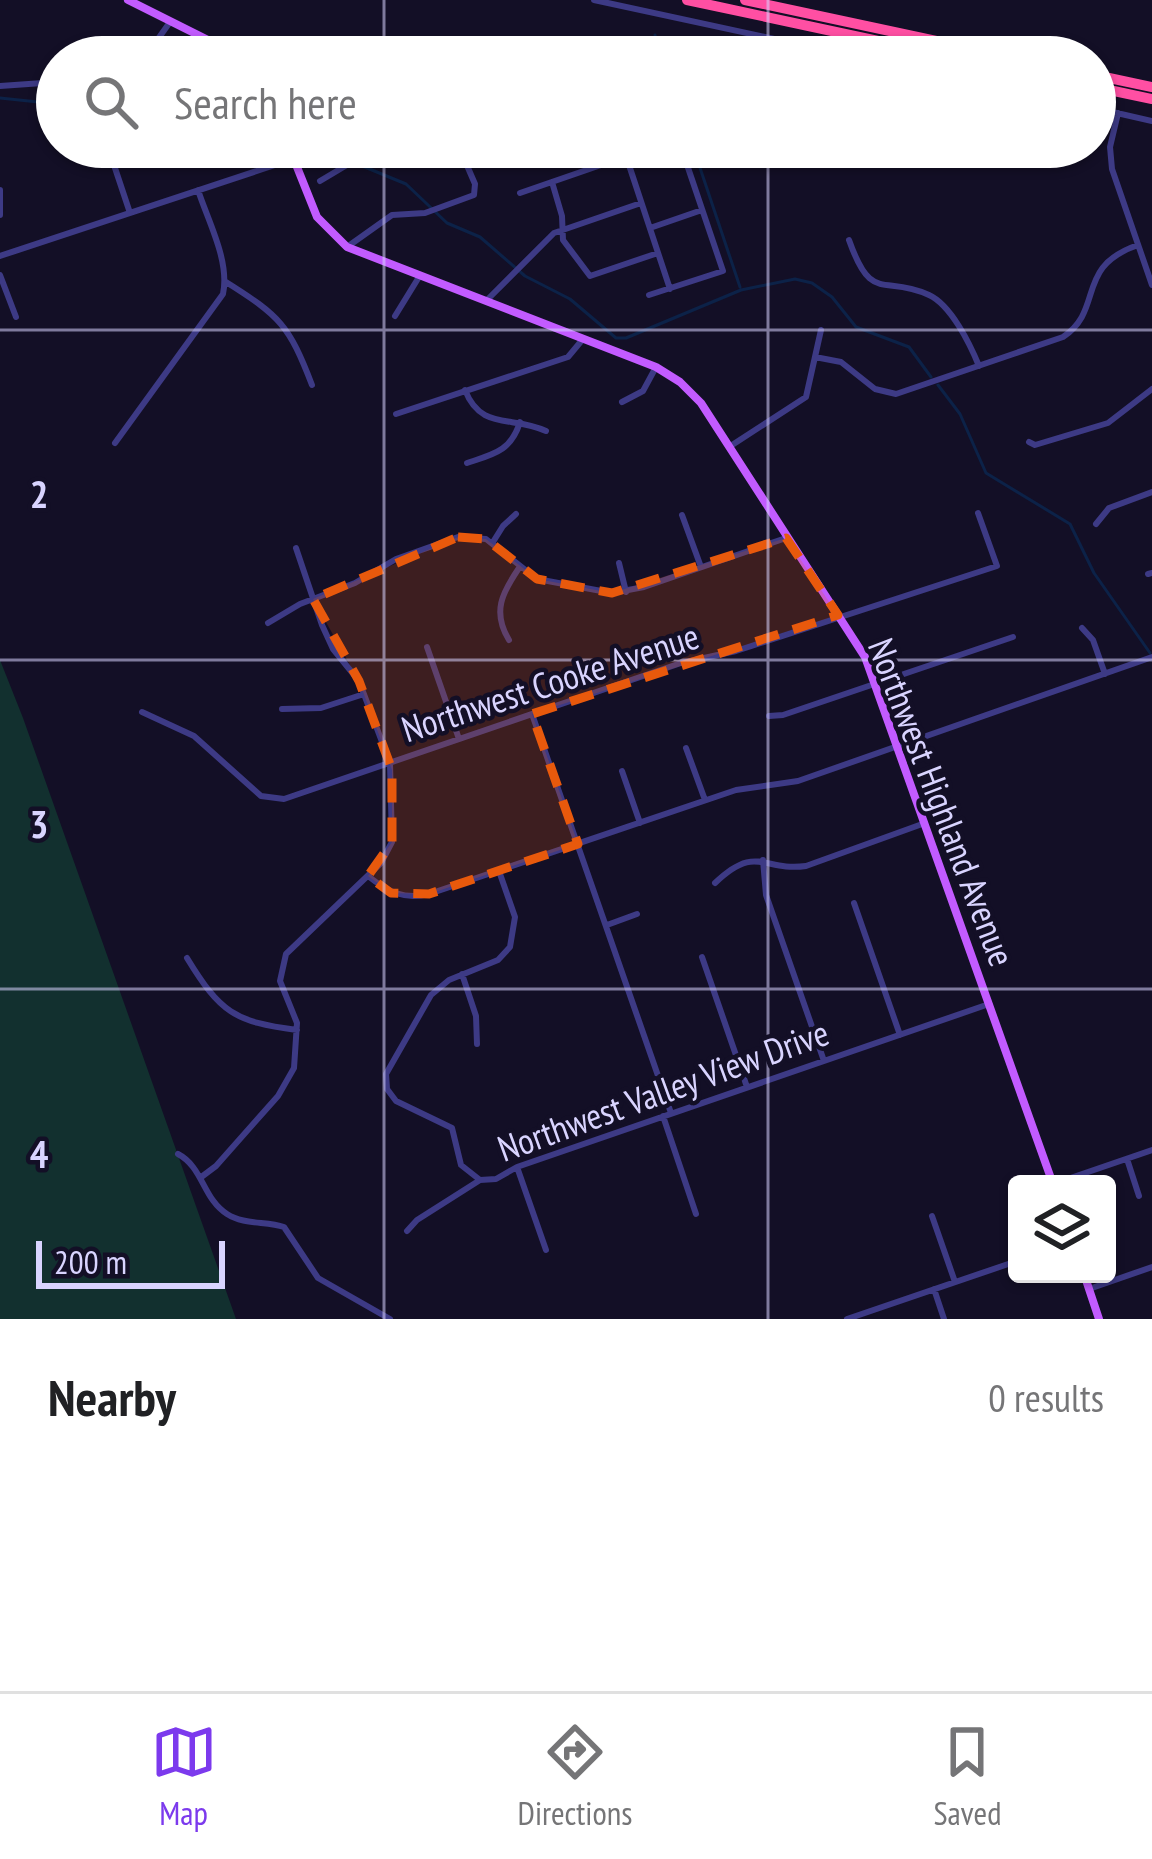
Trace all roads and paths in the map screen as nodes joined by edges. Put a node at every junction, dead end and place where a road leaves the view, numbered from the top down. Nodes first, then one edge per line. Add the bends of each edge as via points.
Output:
1 (128, 0) edge
2 (594, 0) edge
3 (687, 0) edge
4 (745, 0) edge
5 (172, 20) junction
6 (160, 36) edge
7 (202, 36) edge
8 (761, 36) edge
9 (855, 36) edge
10 (913, 36) edge
11 (1116, 79) edge
12 (36, 83) edge
13 (0, 86) edge
14 (1152, 87) edge
15 (1116, 91) edge
16 (1152, 99) edge
17 (1118, 113) joint
18 (1152, 121) edge
19 (1116, 122) edge
20 (115, 168) edge
21 (265, 168) edge
22 (297, 168) edge
23 (342, 168) edge
24 (468, 168) edge
25 (592, 168) edge
26 (630, 168) edge
27 (688, 168) edge
28 (1113, 168) edge
29 (320, 181) dead end
30 (552, 182) junction
31 (0, 190) edge
32 (198, 190) junction
33 (520, 194) dead end
34 (641, 203) junction
35 (702, 210) junction
36 (130, 213) junction
37 (0, 215) edge
38 (650, 228) junction
39 (562, 230) junction
40 (849, 240) dead end
41 (1138, 245) junction
42 (346, 247) junction
43 (658, 254) junction
44 (0, 256) edge
45 (0, 274) edge
46 (419, 277) junction
47 (226, 283) junction
48 (1152, 285) edge
49 (670, 289) junction
50 (650, 295) dead end
51 (486, 302) junction
52 (395, 316) dead end
53 (16, 317) dead end
54 (821, 330) dead end
55 (584, 340) junction
56 (815, 357) junction
57 (979, 366) junction
58 (656, 367) junction
59 (312, 386) dead end
60 (1152, 389) edge
61 (466, 391) junction
62 (622, 402) dead end
63 (396, 414) dead end
64 (520, 422) junction
65 (546, 431) dead end
66 (1029, 442) dead end
67 (115, 443) dead end
68 (729, 447) junction
69 (467, 463) dead end
70 (1152, 492) edge
71 (978, 513) dead end
72 (516, 514) dead end
73 (682, 514) dead end
74 (1096, 524) dead end
75 (786, 538) junction
76 (493, 542) junction
77 (296, 548) dead end
78 (619, 563) dead end
79 (701, 567) junction
80 (519, 568) junction
81 (626, 592) junction
82 (313, 599) junction
83 (838, 615) junction
84 (268, 623) dead end
85 (1082, 628) dead end
86 (1013, 637) dead end
87 (509, 640) dead end
88 (427, 647) dead end
89 (1152, 657) edge
90 (1105, 674) junction
91 (875, 684) junction
92 (364, 694) junction
93 (282, 709) dead end
94 (142, 712) dead end
95 (532, 714) junction
96 (769, 716) dead end
97 (459, 739) junction
98 (898, 746) junction
99 (686, 748) dead end
100 (390, 763) junction
101 (622, 771) dead end
102 (705, 800) junction
103 (640, 823) junction
104 (926, 824) junction
105 (578, 844) junction
106 (763, 860) junction
107 (499, 872) junction
108 (368, 876) junction
109 (715, 883) dead end
110 (854, 903) dead end
111 (637, 914) dead end
112 (607, 925) junction
113 (702, 956) dead end
114 (187, 958) dead end
115 (462, 974) junction
116 (989, 1004) junction
117 (298, 1030) junction
118 (900, 1035) junction
119 (477, 1044) dead end
120 (824, 1061) junction
121 (747, 1087) junction
122 (668, 1114) junction
123 (1152, 1150) edge
124 (178, 1154) dead end
125 (1127, 1159) junction
126 (517, 1167) junction
127 (1050, 1175) edge
128 (1080, 1175) edge
129 (200, 1178) junction
130 (480, 1180) junction
131 (1139, 1196) dead end
132 (696, 1214) dead end
133 (932, 1216) dead end
134 (407, 1231) dead end
135 (546, 1250) dead end
136 (1008, 1264) edge
137 (1152, 1267) edge
138 (955, 1282) junction
139 (1087, 1283) edge
140 (1089, 1288) junction
141 (934, 1289) junction
142 (391, 1319) edge
143 (847, 1319) edge
144 (944, 1319) edge
145 (1100, 1319) edge

1 - 5 main road
2 - 8 street
3 - 9 highway
4 - 10 highway
5 - 6 street
5 - 7 main road
11 - 14 highway
12 - 13 street
15 - 16 highway
17 - 18 street
17 - 19 street
20 - 36 street
21 - 32 street
22 - 42 main road via 317,217
23 - 29 street
24 - 42 street via 474,195 425,213 397,213
25 - 30 street
26 - 34 street
27 - 35 street
28 - 41 street
30 - 33 street
30 - 39 street
31 - 37 street
32 - 36 street
32 - 47 street
34 - 38 street
34 - 39 street
35 - 38 street
35 - 49 street via 723,271
36 - 44 street
38 - 43 street
39 - 43 street via 590,276
39 - 51 street
40 - 57 street via 873,282 940,303
41 - 48 street
41 - 57 street via 1103,264 1070,333
42 - 46 main road, Northwest Highland Avenue
43 - 49 street
45 - 53 street
46 - 51 main road, Northwest Highland Avenue
46 - 52 street
47 - 59 street via 282,323
47 - 67 street
49 - 50 street
51 - 55 main road, Northwest Highland Avenue
54 - 56 street
55 - 58 main road, Northwest Highland Avenue
55 - 61 street via 568,357
56 - 57 street via 842,362 890,394
56 - 68 street via 806,397
58 - 62 street via 643,391
58 - 68 main road, Northwest Highland Avenue via 695,396
60 - 66 street via 1108,423
61 - 63 street
61 - 64 street via 482,416
64 - 65 street
64 - 69 street via 506,449
68 - 75 main road, Northwest Highland Avenue
70 - 74 street via 1109,508
71 - 83 street, Northwest Cooke Avenue via 997,566
72 - 76 street
73 - 79 street
75 - 79 street
75 - 83 main road, Northwest Highland Avenue
76 - 80 street
76 - 82 street via 444,541
77 - 82 street
78 - 81 street
79 - 81 street
80 - 81 street via 560,585
80 - 87 street via 499,604
82 - 84 street
82 - 92 street via 328,640
83 - 91 main road, Northwest Highland Avenue
83 - 95 street, Northwest Cooke Avenue
85 - 90 street
86 - 91 street
88 - 97 street
89 - 90 street
90 - 98 street
91 - 96 street
91 - 98 main road, Northwest Highland Avenue
92 - 93 street via 321,708
92 - 100 street
94 - 100 street, Northwest Cooke Avenue via 194,736 275,800
95 - 97 street, Northwest Cooke Avenue
95 - 105 street
97 - 100 street, Northwest Cooke Avenue
98 - 102 street via 798,781
98 - 104 main road, Northwest Highland Avenue
99 - 102 street
100 - 108 street via 392,842
101 - 103 street
102 - 103 street
103 - 105 street
104 - 106 street via 806,866
104 - 116 main road, Northwest Highland Avenue
105 - 107 street
105 - 112 street
106 - 109 street via 737,865
106 - 120 street via 766,895
107 - 108 street via 411,897
107 - 115 street, Northwest Valley View Drive via 514,937 498,960
108 - 117 street via 283,960 280,981
110 - 118 street
111 - 112 street
112 - 122 street
113 - 121 street
114 - 117 street via 225,1010 253,1024
115 - 119 street
115 - 130 street, Northwest Valley View Drive via 431,995 386,1082 404,1106 448,1124 461,1165
116 - 118 street, Northwest Valley View Drive
116 - 127 main road, Northwest Highland Avenue
117 - 129 street via 284,1087
118 - 120 street, Northwest Valley View Drive
120 - 121 street, Northwest Valley View Drive
121 - 122 street, Northwest Valley View Drive
122 - 126 street, Northwest Valley View Drive
122 - 132 street
123 - 125 street
124 - 129 street
125 - 128 street
125 - 131 street
126 - 130 street, Northwest Valley View Drive
126 - 135 street
129 - 142 street via 223,1212 284,1227 318,1278
130 - 134 street
133 - 138 street
136 - 138 street
137 - 140 street
138 - 141 street
139 - 140 main road
140 - 145 main road
141 - 143 street
141 - 144 street

